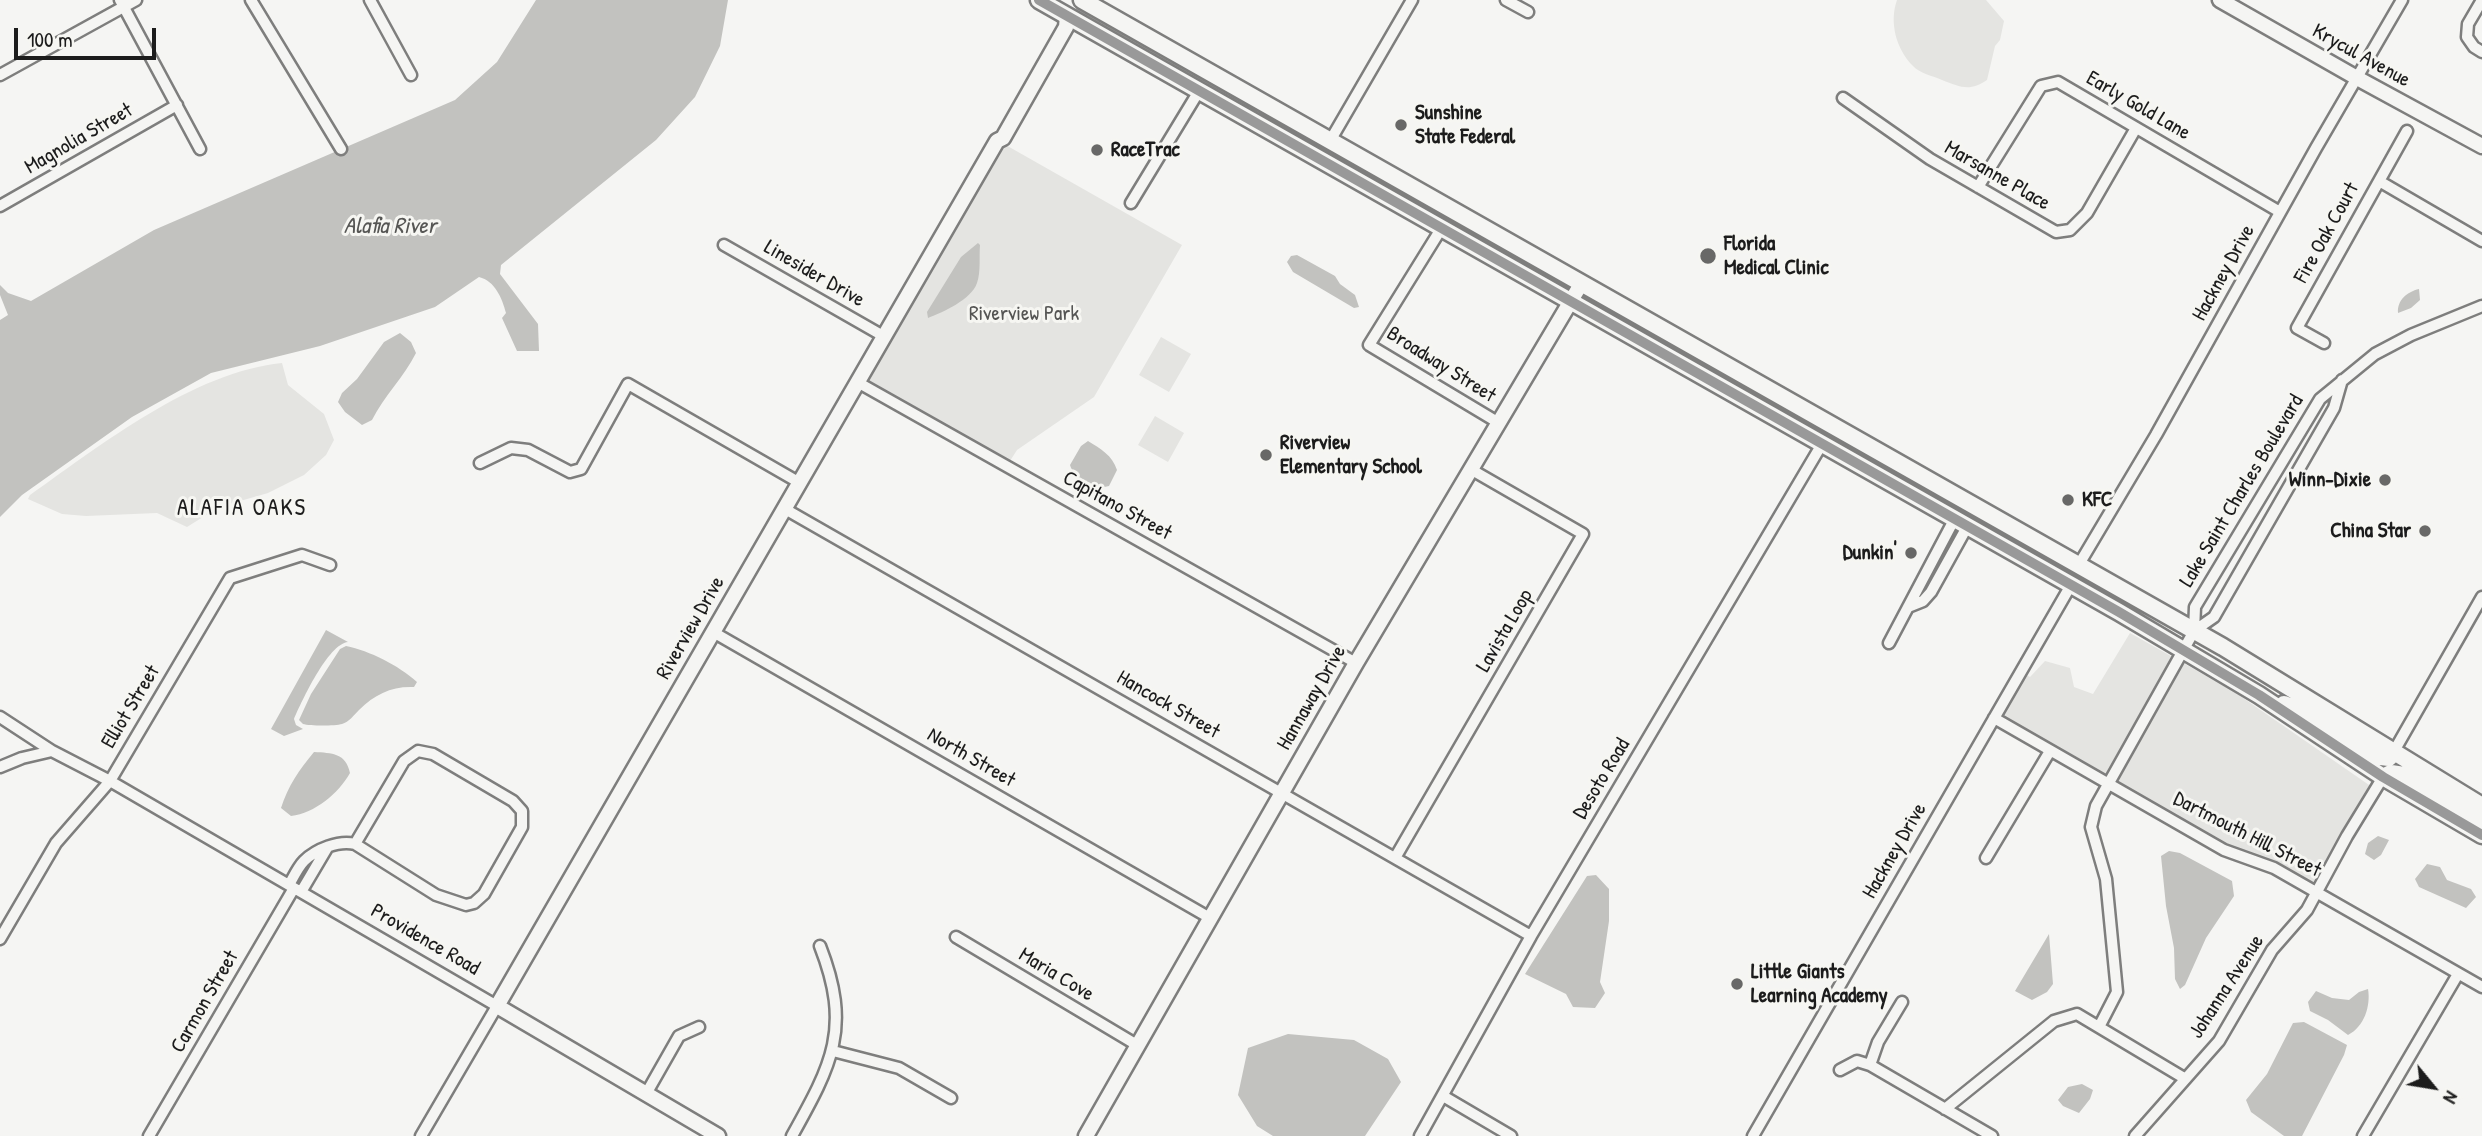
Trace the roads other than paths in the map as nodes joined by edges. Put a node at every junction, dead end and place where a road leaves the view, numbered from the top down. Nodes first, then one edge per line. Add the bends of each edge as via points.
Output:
1 (136, 0) edge
2 (251, 0) edge
3 (370, 0) edge
4 (1039, 0) edge
5 (1080, 0) edge
6 (1412, 0) edge
7 (1506, 0) edge
8 (2220, 0) edge
9 (2402, 0) edge
10 (2482, 0) edge
11 (122, 4) edge
12 (1528, 12) dead end
13 (1067, 16) junction
14 (2482, 52) edge
15 (0, 75) edge
16 (411, 75) dead end
17 (2357, 78) junction
18 (1205, 94) junction
19 (1843, 98) dead end
20 (177, 105) junction
21 (2136, 128) junction
22 (2407, 131) dead end
23 (1330, 141) junction
24 (2482, 146) edge
25 (201, 149) dead end
26 (341, 149) dead end
27 (1325, 162) junction
28 (2379, 181) junction
29 (1978, 187) junction
30 (1131, 204) dead end
31 (0, 206) edge
32 (2280, 212) junction
33 (1468, 220) junction
34 (1441, 229) junction
35 (2482, 241) edge
36 (724, 245) dead end
37 (1581, 284) junction
38 (1570, 302) junction
39 (2482, 306) edge
40 (886, 337) junction
41 (2324, 343) dead end
42 (2342, 380) junction
43 (859, 383) junction
44 (1716, 384) junction
45 (1821, 419) junction
46 (1499, 423) junction
47 (1822, 444) junction
48 (480, 463) dead end
49 (1472, 470) junction
50 (1885, 480) junction
51 (800, 483) junction
52 (1944, 489) junction
53 (1969, 503) junction
54 (785, 509) junction
55 (1961, 523) junction
56 (2061, 555) junction
57 (330, 565) dead end
58 (2078, 566) junction
59 (2071, 585) junction
60 (2482, 597) edge
61 (2194, 631) junction
62 (713, 632) junction
63 (1889, 643) dead end
64 (2183, 650) junction
65 (1356, 663) junction
66 (2259, 695) junction
67 (0, 717) edge
68 (1994, 718) junction
69 (52, 751) junction
70 (2050, 751) junction
71 (2393, 753) junction
72 (0, 767) edge
73 (2383, 777) junction
74 (110, 781) junction
75 (2110, 784) junction
76 (1282, 793) junction
77 (2482, 806) edge
78 (2482, 818) edge
79 (2482, 835) edge
80 (355, 844) junction
81 (1986, 858) dead end
82 (1395, 859) junction
83 (295, 888) junction
84 (2317, 892) junction
85 (1210, 918) junction
86 (1531, 936) junction
87 (956, 937) dead end
88 (0, 939) edge
89 (820, 946) dead end
90 (2458, 974) junction
91 (2482, 987) edge
92 (1902, 1002) dead end
93 (497, 1006) junction
94 (699, 1027) dead end
95 (2099, 1027) junction
96 (1137, 1045) junction
97 (833, 1051) junction
98 (1870, 1065) junction
99 (1840, 1070) dead end
100 (2184, 1078) junction
101 (646, 1094) junction
102 (1443, 1096) junction
103 (951, 1098) dead end
104 (1945, 1109) junction
105 (149, 1136) edge
106 (421, 1136) edge
107 (718, 1136) edge
108 (792, 1136) edge
109 (1086, 1136) edge
110 (1420, 1136) edge
111 (1511, 1136) edge
112 (1753, 1136) edge
113 (1992, 1136) edge
114 (2135, 1136) edge
115 (2362, 1136) edge

1 - 11 street
2 - 26 street
3 - 16 street
4 - 13 main road
5 - 13 street, Riverview Drive
5 - 23 main road
6 - 23 street
7 - 12 street
8 - 17 street, Krycul Avenue
9 - 17 street, Hackney Drive
10 - 14 street via 2468,24 2467,37
11 - 15 street
11 - 20 street
13 - 18 main road
13 - 40 street, Riverview Drive via 1065,29
17 - 24 street, Krycul Avenue
17 - 32 street, Hackney Drive
18 - 23 main road via 1240,103 1309,142
18 - 27 main road
18 - 30 street
19 - 29 street, Marsanne Place
20 - 25 street
20 - 31 street, Magnolia Street
21 - 29 street, Marsanne Place via 2087,213 2070,230 2056,232
21 - 29 street, Early Gold Lane via 2058,82 2041,86
21 - 32 street, Early Gold Lane
22 - 28 street, Fire Oak Court
23 - 33 main road
27 - 33 main road via 1340,160 1437,214
27 - 34 main road
28 - 35 street
28 - 41 street, Fire Oak Court via 2297,328
32 - 58 street, Hackney Drive
33 - 37 main road
34 - 38 main road
34 - 46 street, Broadway Street via 1369,345
36 - 40 street, Linesider Drive
37 - 38 street, Hannaway Drive
37 - 45 main road
38 - 44 main road
38 - 46 street, Hannaway Drive
39 - 42 street, Lake Saint Charles Boulevard via 2375,354
40 - 43 street, Riverview Drive
42 - 61 street, Lake Saint Charles Boulevard via 2334,408 2214,617
42 - 61 street, Lake Saint Charles Boulevard via 2320,399 2239,532 2195,607
43 - 51 street, Riverview Drive
43 - 65 street, Capitano Street
44 - 45 main road via 1760,397 1804,422
44 - 47 main road
45 - 52 main road
46 - 49 street, Hannaway Drive
47 - 50 main road
47 - 52 main road via 1835,441 1904,478
47 - 86 street, Desoto Road
48 - 51 street via 511,448 528,450 570,472 581,469 628,384
49 - 65 street, Hannaway Drive
49 - 82 street, Lavista Loop via 1583,534
50 - 53 main road via 1920,488 1959,509
50 - 55 main road
51 - 54 street, Riverview Drive
52 - 53 main road
53 - 56 main road
54 - 62 street, Riverview Drive
54 - 76 street, Hancock Street
55 - 56 main road via 1965,516 1973,518 2022,545
55 - 59 main road
55 - 63 street
56 - 58 main road
57 - 74 street, Elliot Street via 302,555 230,578
58 - 61 main road
59 - 64 main road
59 - 68 street, Hackney Drive
60 - 71 street
61 - 64 street, Lake Saint Charles Boulevard
61 - 71 main road
62 - 85 street, North Street
62 - 93 street, Riverview Drive
64 - 66 main road
64 - 75 street, Lake Saint Charles Boulevard
65 - 76 street, Hannaway Drive
66 - 71 main road via 2306,713 2373,756 2389,758
66 - 73 main road
67 - 69 street
68 - 70 street, Dartmouth Hill Street
68 - 112 street, Hackney Drive
69 - 72 street
69 - 74 street, Providence Road
70 - 75 street, Dartmouth Hill Street
70 - 81 street
71 - 77 main road
73 - 78 main road via 2404,775
73 - 79 main road
73 - 84 street, Johanna Avenue
74 - 83 street, Providence Road
74 - 88 street, Elliot Street via 56,844
75 - 84 street, Dartmouth Hill Street via 2224,850 2274,868
75 - 95 street, Lake Saint Charles Boulevard via 2096,806 2091,827 2106,879 2117,992
76 - 82 street, Hancock Street
76 - 85 street, Hannaway Drive
80 - 80 street via 436,895 466,905 484,894 522,827 522,811 513,801 433,754 418,751 404,761
80 - 83 street, Carmon Street via 345,841 328,848
82 - 86 street, Hancock Street
83 - 93 street, Providence Road
83 - 105 street, Carmon Street
84 - 90 street, Dartmouth Hill Street
84 - 100 street, Johanna Avenue via 2272,950 2219,1041
85 - 96 street, Hannaway Drive
86 - 102 street, Desoto Road
87 - 96 street, Maria Cove
89 - 97 street via 830,971 838,1020
90 - 91 street, Dartmouth Hill Street
90 - 115 street
92 - 98 street
93 - 101 street, Providence Road
93 - 106 street, Riverview Drive
94 - 101 street via 680,1036
95 - 100 street
95 - 104 street via 2077,1014 2054,1021
96 - 109 street, Hannaway Drive
97 - 103 street via 899,1068
97 - 108 street
98 - 99 street via 1857,1060
98 - 104 street
100 - 114 street, Johanna Avenue
101 - 107 street, Providence Road
102 - 110 street, Desoto Road
102 - 111 street
104 - 113 street

